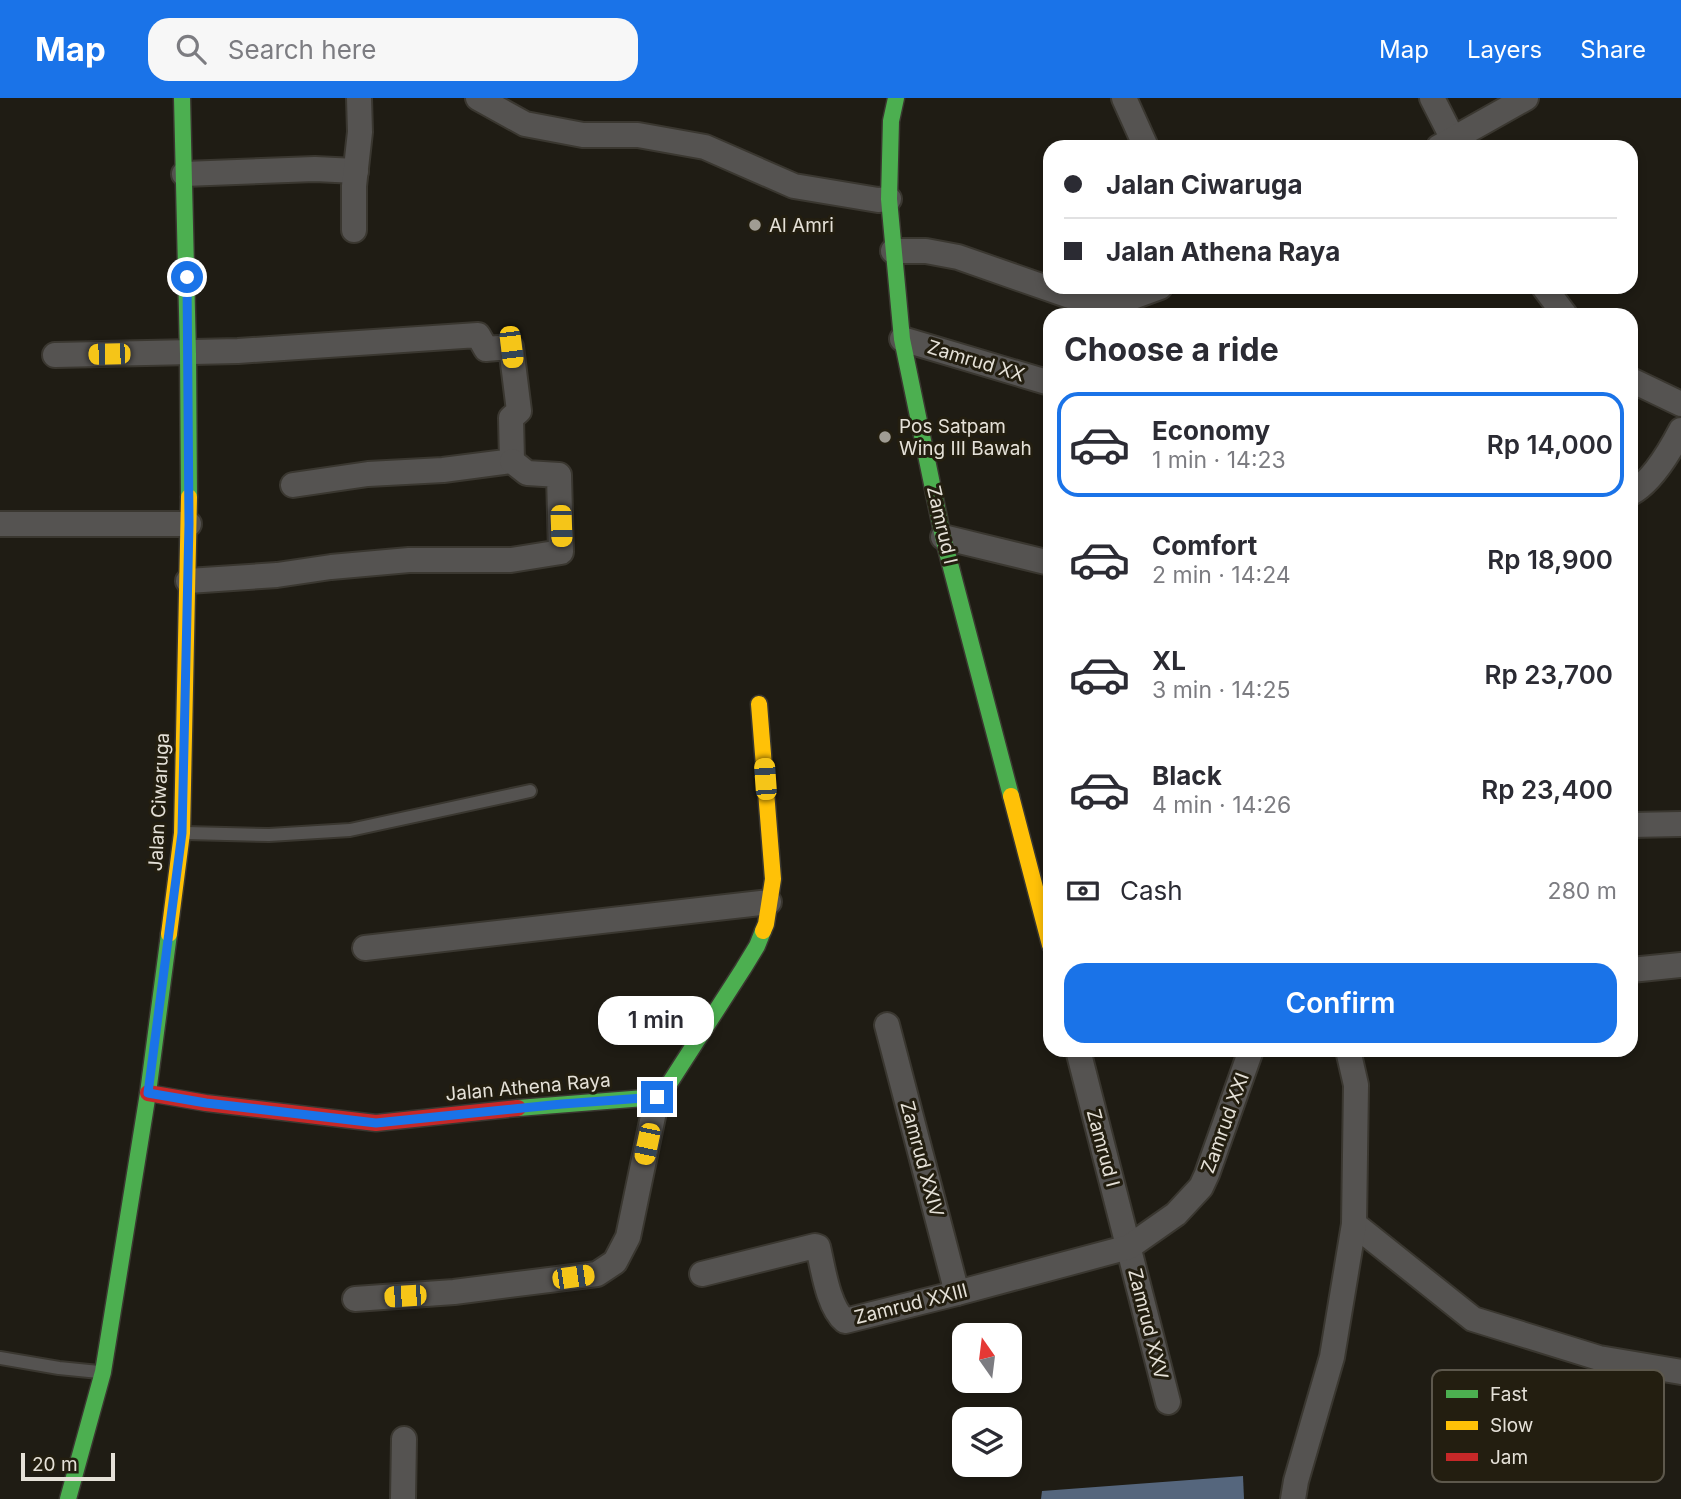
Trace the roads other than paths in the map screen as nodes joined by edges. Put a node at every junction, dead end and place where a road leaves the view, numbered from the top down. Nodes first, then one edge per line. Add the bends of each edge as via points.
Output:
1 (182, 98) edge
2 (359, 98) edge
3 (478, 98) edge
4 (896, 98) edge
5 (1124, 98) edge
6 (1432, 98) edge
7 (1526, 98) edge
8 (1143, 140) edge
9 (1447, 140) edge
10 (1457, 140) edge
11 (356, 171) junction
12 (184, 174) junction
13 (889, 199) junction
14 (354, 230) dead end
15 (894, 251) junction
16 (1043, 287) edge
17 (1064, 294) edge
18 (1141, 294) edge
19 (902, 339) junction
20 (188, 354) junction
21 (55, 355) dead end
22 (1043, 381) edge
23 (1638, 383) edge
24 (1681, 404) edge
25 (1681, 430) edge
26 (512, 461) junction
27 (293, 485) dead end
28 (1638, 489) edge
29 (0, 524) edge
30 (189, 524) junction
31 (943, 537) junction
32 (1043, 561) edge
33 (187, 581) junction
34 (759, 704) dead end
35 (530, 791) dead end
36 (1681, 824) edge
37 (1638, 825) edge
38 (182, 833) junction
39 (769, 902) junction
40 (1043, 918) edge
41 (365, 948) dead end
42 (1681, 965) edge
43 (1638, 969) edge
44 (887, 1025) dead end
45 (1079, 1057) edge
46 (1249, 1057) edge
47 (1350, 1057) edge
48 (148, 1093) junction
49 (657, 1097) junction
50 (1354, 1224) junction
51 (1129, 1247) junction
52 (702, 1274) dead end
53 (957, 1293) junction
54 (355, 1299) dead end
55 (0, 1358) edge
56 (103, 1373) junction
57 (1681, 1373) edge
58 (1168, 1402) dead end
59 (404, 1439) dead end
60 (68, 1499) edge
61 (403, 1499) edge
62 (1293, 1499) edge

1 - 12 street, Jalan Ciwaruga
2 - 11 street
3 - 13 street via 525,124 583,135 638,135 705,147 794,186
4 - 13 street, Zamrud I
5 - 8 street
6 - 9 street
7 - 10 street
11 - 12 street
11 - 14 street
12 - 20 street, Jalan Ciwaruga
13 - 15 street, Zamrud I
15 - 16 street via 958,257
15 - 19 street, Zamrud I
17 - 18 street via 1084,301 1111,302
19 - 22 street, Zamrud XX
19 - 31 street, Zamrud I
20 - 21 street
20 - 26 street via 478,335 486,349 511,347 519,411 511,418
20 - 30 street, Jalan Ciwaruga
23 - 24 street
25 - 28 street
26 - 27 street
26 - 33 street via 527,473 559,475 561,552 512,560 409,560
29 - 30 street
30 - 33 street, Jalan Ciwaruga
31 - 32 street
31 - 40 street, Zamrud I
33 - 38 street, Jalan Ciwaruga
34 - 39 street via 773,879
35 - 38 lane via 350,830 269,835
36 - 37 street
38 - 48 street, Jalan Ciwaruga
39 - 41 street
39 - 49 street via 766,924 750,958
42 - 43 street
44 - 53 street, Zamrud XXIV
45 - 51 street, Zamrud I
46 - 51 street, Zamrud XXI via 1201,1187 1176,1214
47 - 50 street via 1356,1085
48 - 49 street, Jalan Athena Raya via 376,1123
48 - 56 street, Jalan Ciwaruga
49 - 54 street via 628,1237 615,1262 597,1274
50 - 57 street via 1473,1319 1599,1358
50 - 62 street via 1332,1357
51 - 53 street, Zamrud XXIII
51 - 58 street, Zamrud XXV
52 - 53 street, Zamrud XXIII via 815,1246 830,1294 845,1321
55 - 56 lane
56 - 60 street, Jalan Ciwaruga
59 - 61 street

